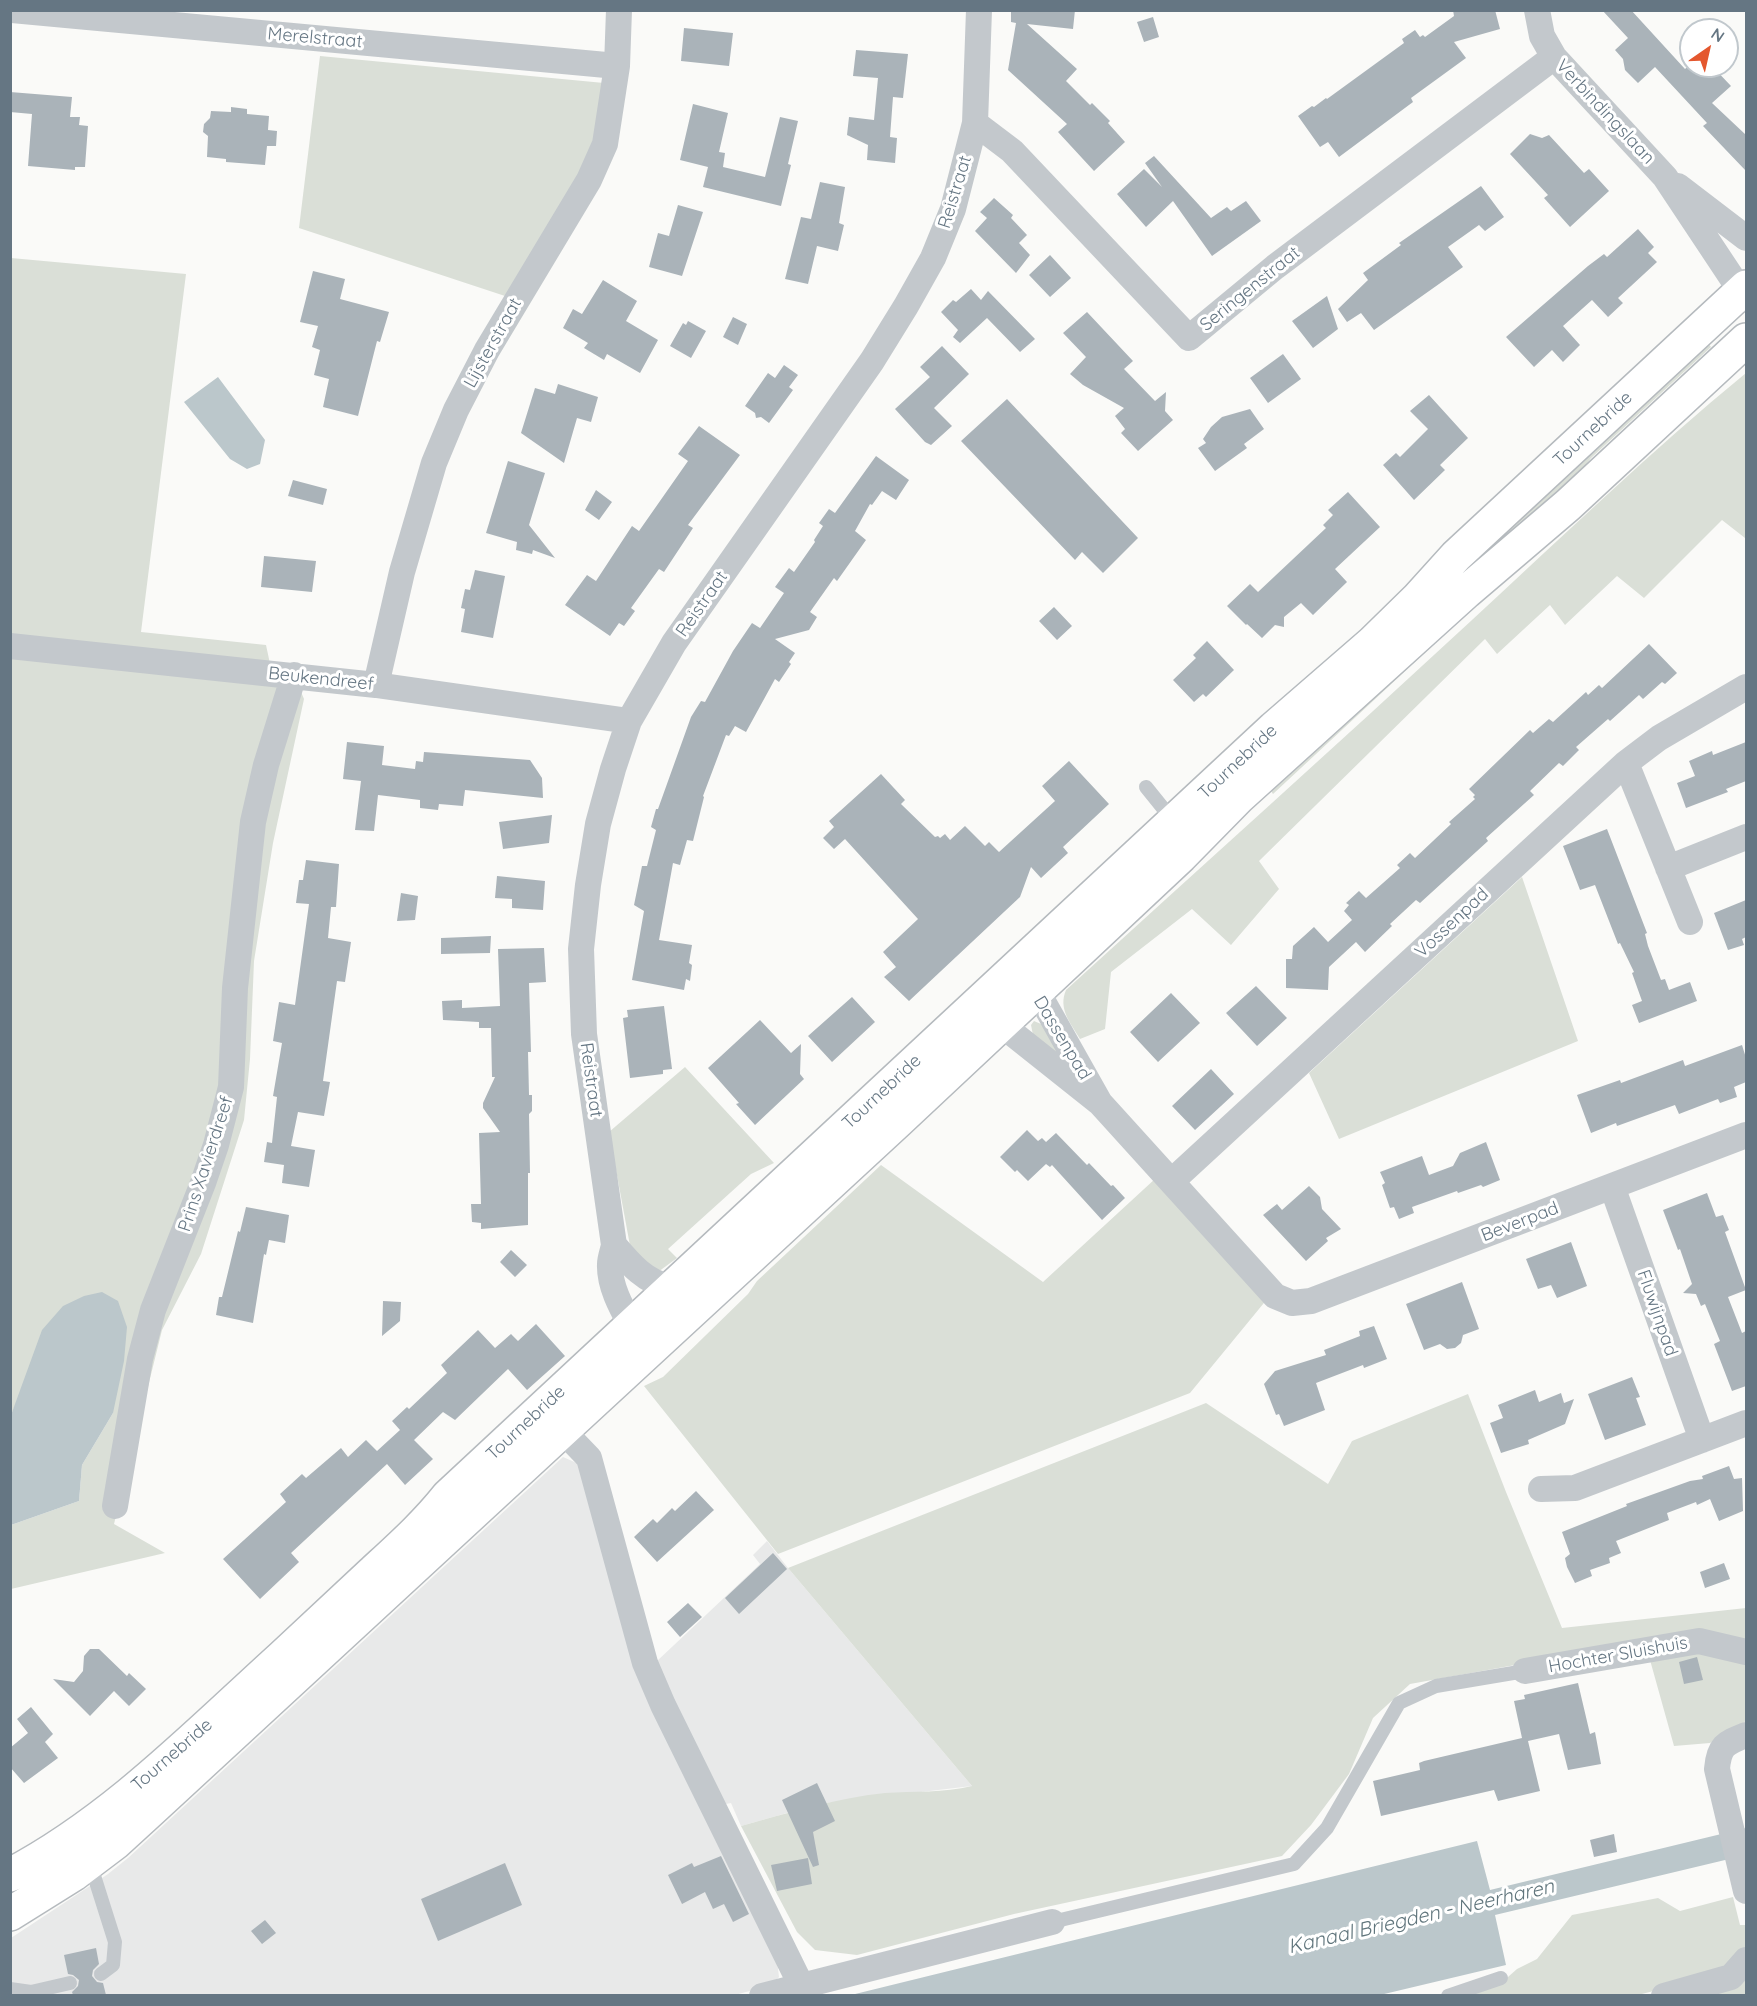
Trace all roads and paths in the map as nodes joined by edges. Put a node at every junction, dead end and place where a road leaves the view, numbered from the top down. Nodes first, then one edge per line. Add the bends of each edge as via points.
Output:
1 (12, 10) edge
2 (620, 10) edge
3 (979, 10) edge
4 (1537, 10) edge
5 (1554, 57) junction
6 (617, 66) junction
7 (975, 123) junction
8 (1665, 177) junction
9 (1746, 238) edge
10 (1745, 293) edge
11 (1746, 340) edge
12 (10, 646) edge
13 (294, 675) junction
14 (376, 685) junction
15 (1746, 687) edge
16 (629, 721) junction
17 (1626, 763) junction
18 (1146, 787) dead end
19 (1184, 832) junction
20 (1746, 837) edge
21 (1668, 868) junction
22 (1690, 921) dead end
23 (1003, 980) junction
24 (1037, 991) junction
25 (1005, 1020) junction
26 (1100, 1103) junction
27 (1746, 1135) edge
28 (1172, 1180) junction
29 (1612, 1186) junction
30 (614, 1245) junction
31 (670, 1287) junction
32 (1292, 1303) joint
33 (631, 1325) junction
34 (1746, 1423) edge
35 (563, 1431) junction
36 (1702, 1440) junction
37 (1541, 1489) dead end
38 (115, 1506) dead end
39 (428, 1521) junction
40 (1746, 1652) edge
41 (1524, 1671) joint
42 (1746, 1735) edge
43 (90, 1862) junction
44 (10, 1875) edge
45 (1746, 1891) edge
46 (10, 1914) edge
47 (1052, 1922) joint
48 (1746, 1960) edge
49 (101, 1974) dead end
50 (1501, 1978) dead end
51 (70, 1983) dead end
52 (801, 1985) junction
53 (10, 1989) edge
54 (762, 1995) edge
55 (1448, 1995) edge
56 (1664, 1995) edge

1 - 6 street, Merelstraat
2 - 6 street, Lijsterstraat
3 - 7 street, Reistraat
4 - 5 street, Verbindingslaan via 1542,36
5 - 7 street, Seringenstraat via 1275,267 1188,338 1012,151
5 - 8 street, Verbindingslaan
6 - 14 street, Lijsterstraat via 605,144 589,180 487,350 434,463 402,572
7 - 16 street, Reistraat via 953,209 933,258 906,306 872,361 674,643
8 - 9 street, Verbindingslaan
8 - 10 street, Verbindingslaan
10 - 19 main road, Tournebride via 1456,556 1372,643 1274,728
11 - 19 main road, Tournebride via 1568,505 1247,789
12 - 13 street, Beukendreef
13 - 14 street, Beukendreef
13 - 38 street, Prins Xavierdreef via 253,822 235,988 231,1087 203,1183 153,1310 140,1359
14 - 16 street, Beukendreef
15 - 17 street, Vossenpad via 1659,738
16 - 30 street, Reistraat via 598,824 581,949 584,1034
17 - 21 street
17 - 28 street, Vossenpad
18 - 19 lane
19 - 23 main road, Tournebride
19 - 24 main road, Tournebride
20 - 21 street
21 - 22 street
23 - 24 street, Dassenpad
23 - 25 street, Dassenpad
23 - 31 main road, Tournebride
24 - 25 main road, Tournebride
24 - 26 street, Dassenpad
25 - 26 street, Dassenpad via 1012,1033
25 - 35 main road, Tournebride
26 - 28 street, Dassenpad
27 - 29 street, Beverpad
28 - 32 street, Dassenpad via 1275,1296
29 - 32 street, Beverpad via 1311,1301
29 - 36 street, Fluwijnpad
30 - 31 street via 654,1284
30 - 33 street, Reistraat via 612,1279
31 - 33 main road, Tournebride
33 - 39 main road, Tournebride via 448,1496
34 - 36 street
35 - 39 street via 547,1428
35 - 43 main road, Tournebride via 150,1812
35 - 52 street via 589,1458 645,1664 663,1706
36 - 37 street via 1575,1488
39 - 44 main road, Tournebride via 155,1772 55,1850
40 - 41 street, Hochter Sluishuis via 1699,1641
41 - 47 lane via 1436,1686 1399,1703 1327,1828 1294,1864
42 - 45 street via 1728,1742 1718,1754 1717,1769
43 - 46 main road, Tournebride
43 - 49 lane via 115,1942 113,1965
47 - 52 street
48 - 56 street via 1731,1977
50 - 55 lane
51 - 53 lane via 31,1992
52 - 54 street

